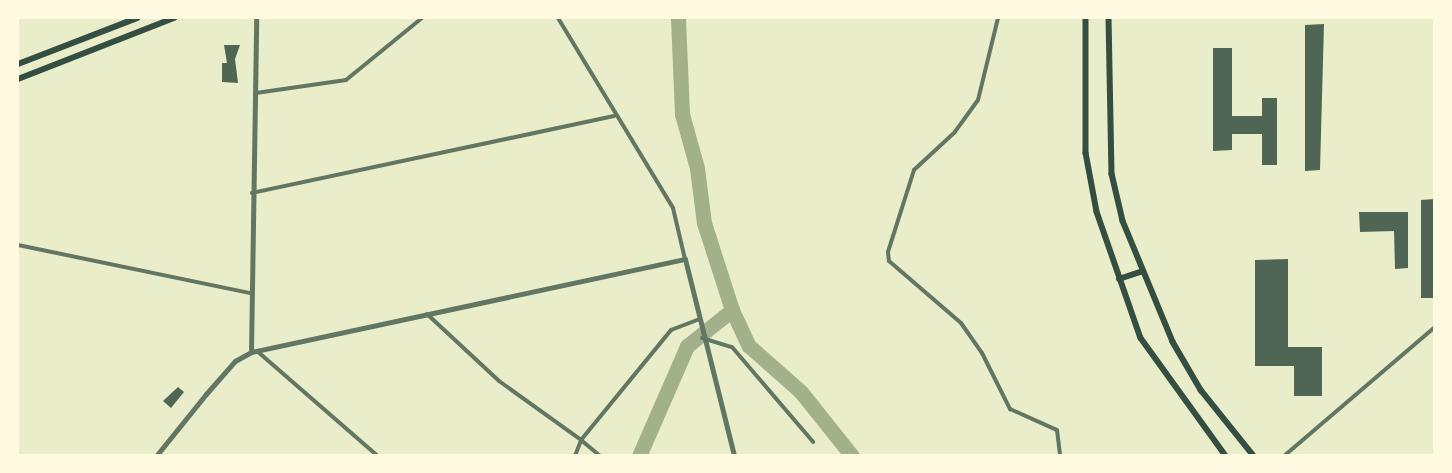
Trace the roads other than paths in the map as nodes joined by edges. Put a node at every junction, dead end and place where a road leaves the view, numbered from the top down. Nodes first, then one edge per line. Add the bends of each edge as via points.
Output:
1 (137, 18) edge
2 (174, 18) edge
3 (256, 18) edge
4 (422, 18) edge
5 (558, 18) edge
6 (998, 18) edge
7 (1086, 18) edge
8 (1109, 18) edge
9 (18, 64) edge
10 (18, 79) edge
11 (256, 93) junction
12 (614, 116) junction
13 (252, 193) junction
14 (18, 245) edge
15 (685, 259) junction
16 (1142, 272) junction
17 (1119, 279) junction
18 (249, 293) junction
19 (427, 314) junction
20 (699, 322) junction
21 (1434, 328) edge
22 (702, 338) junction
23 (254, 352) junction
24 (581, 440) junction
25 (813, 442) dead end
26 (156, 456) edge
27 (378, 456) edge
28 (575, 456) edge
29 (600, 456) edge
30 (734, 456) edge
31 (1060, 456) edge
32 (1226, 456) edge
33 (1254, 456) edge
34 (1284, 456) edge

1 - 9 main road
2 - 10 main road
3 - 11 street
4 - 11 street via 346,80
5 - 12 street
6 - 31 street via 978,100 955,132 914,170 888,252 889,261 961,323 982,352 1010,409 1057,430
7 - 17 main road via 1087,161 1097,212
8 - 16 main road via 1112,174
11 - 13 street
12 - 13 street
12 - 15 street via 673,208
13 - 18 street
14 - 18 street
15 - 19 street
15 - 20 street
16 - 17 main road
16 - 33 main road via 1201,390
17 - 32 main road via 1141,338
18 - 23 street
19 - 23 street
19 - 24 street via 499,381
20 - 22 street
20 - 24 street via 670,330
21 - 34 street
22 - 25 street via 732,347
22 - 30 street
23 - 26 street via 235,361
23 - 27 street
24 - 28 street
24 - 29 street

